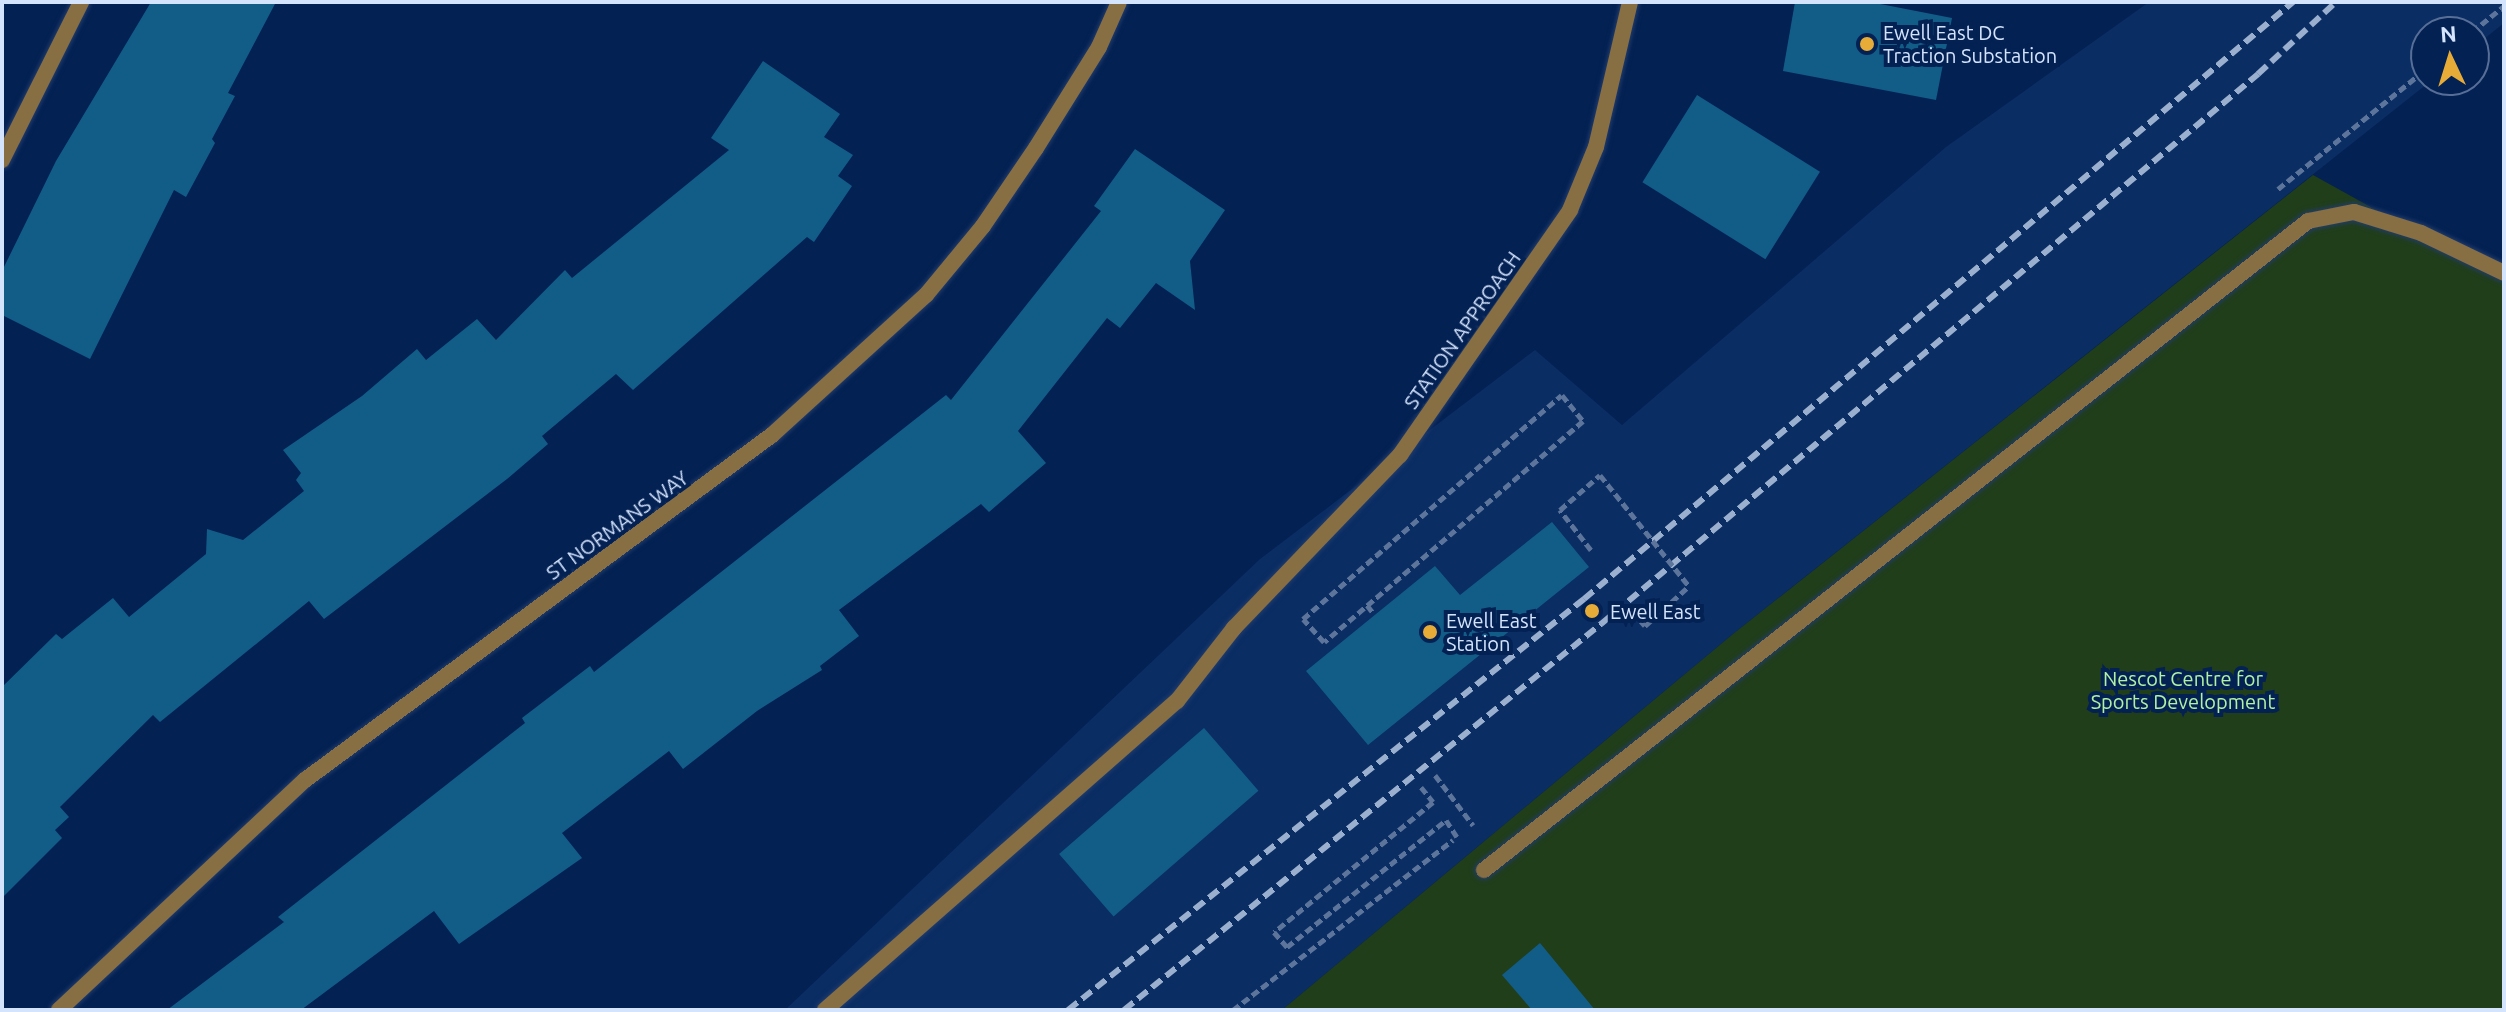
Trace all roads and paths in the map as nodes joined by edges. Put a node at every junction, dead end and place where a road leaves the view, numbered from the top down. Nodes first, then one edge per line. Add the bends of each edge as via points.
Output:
1 (81, 2) edge
2 (1119, 2) edge
3 (1630, 2) edge
4 (2, 160) edge
5 (2504, 273) edge
6 (1591, 550) dead end
7 (1367, 605) junction
8 (1633, 612) dead end
9 (1374, 614) dead end
10 (1435, 775) dead end
11 (1421, 787) dead end
12 (1473, 825) dead end
13 (1457, 837) dead end
14 (1484, 870) dead end
15 (59, 1010) edge
16 (825, 1010) edge

1 - 4 street
2 - 15 street, ST NORMANS WAY via 1099,47 1036,148 983,226 926,295 772,435 305,780
3 - 16 street, STATION APPROACH via 1596,147 1570,210 1400,455 1234,628 1177,701
5 - 14 street via 2421,233 2354,212 2308,221
6 - 8 path, bridge via 1560,510 1600,475 1689,586 1645,626
7 - 7 path via 1583,421 1562,395 1303,619 1324,642
7 - 9 path
10 - 12 path
11 - 13 path via 1433,802 1274,932 1287,947 1446,820

